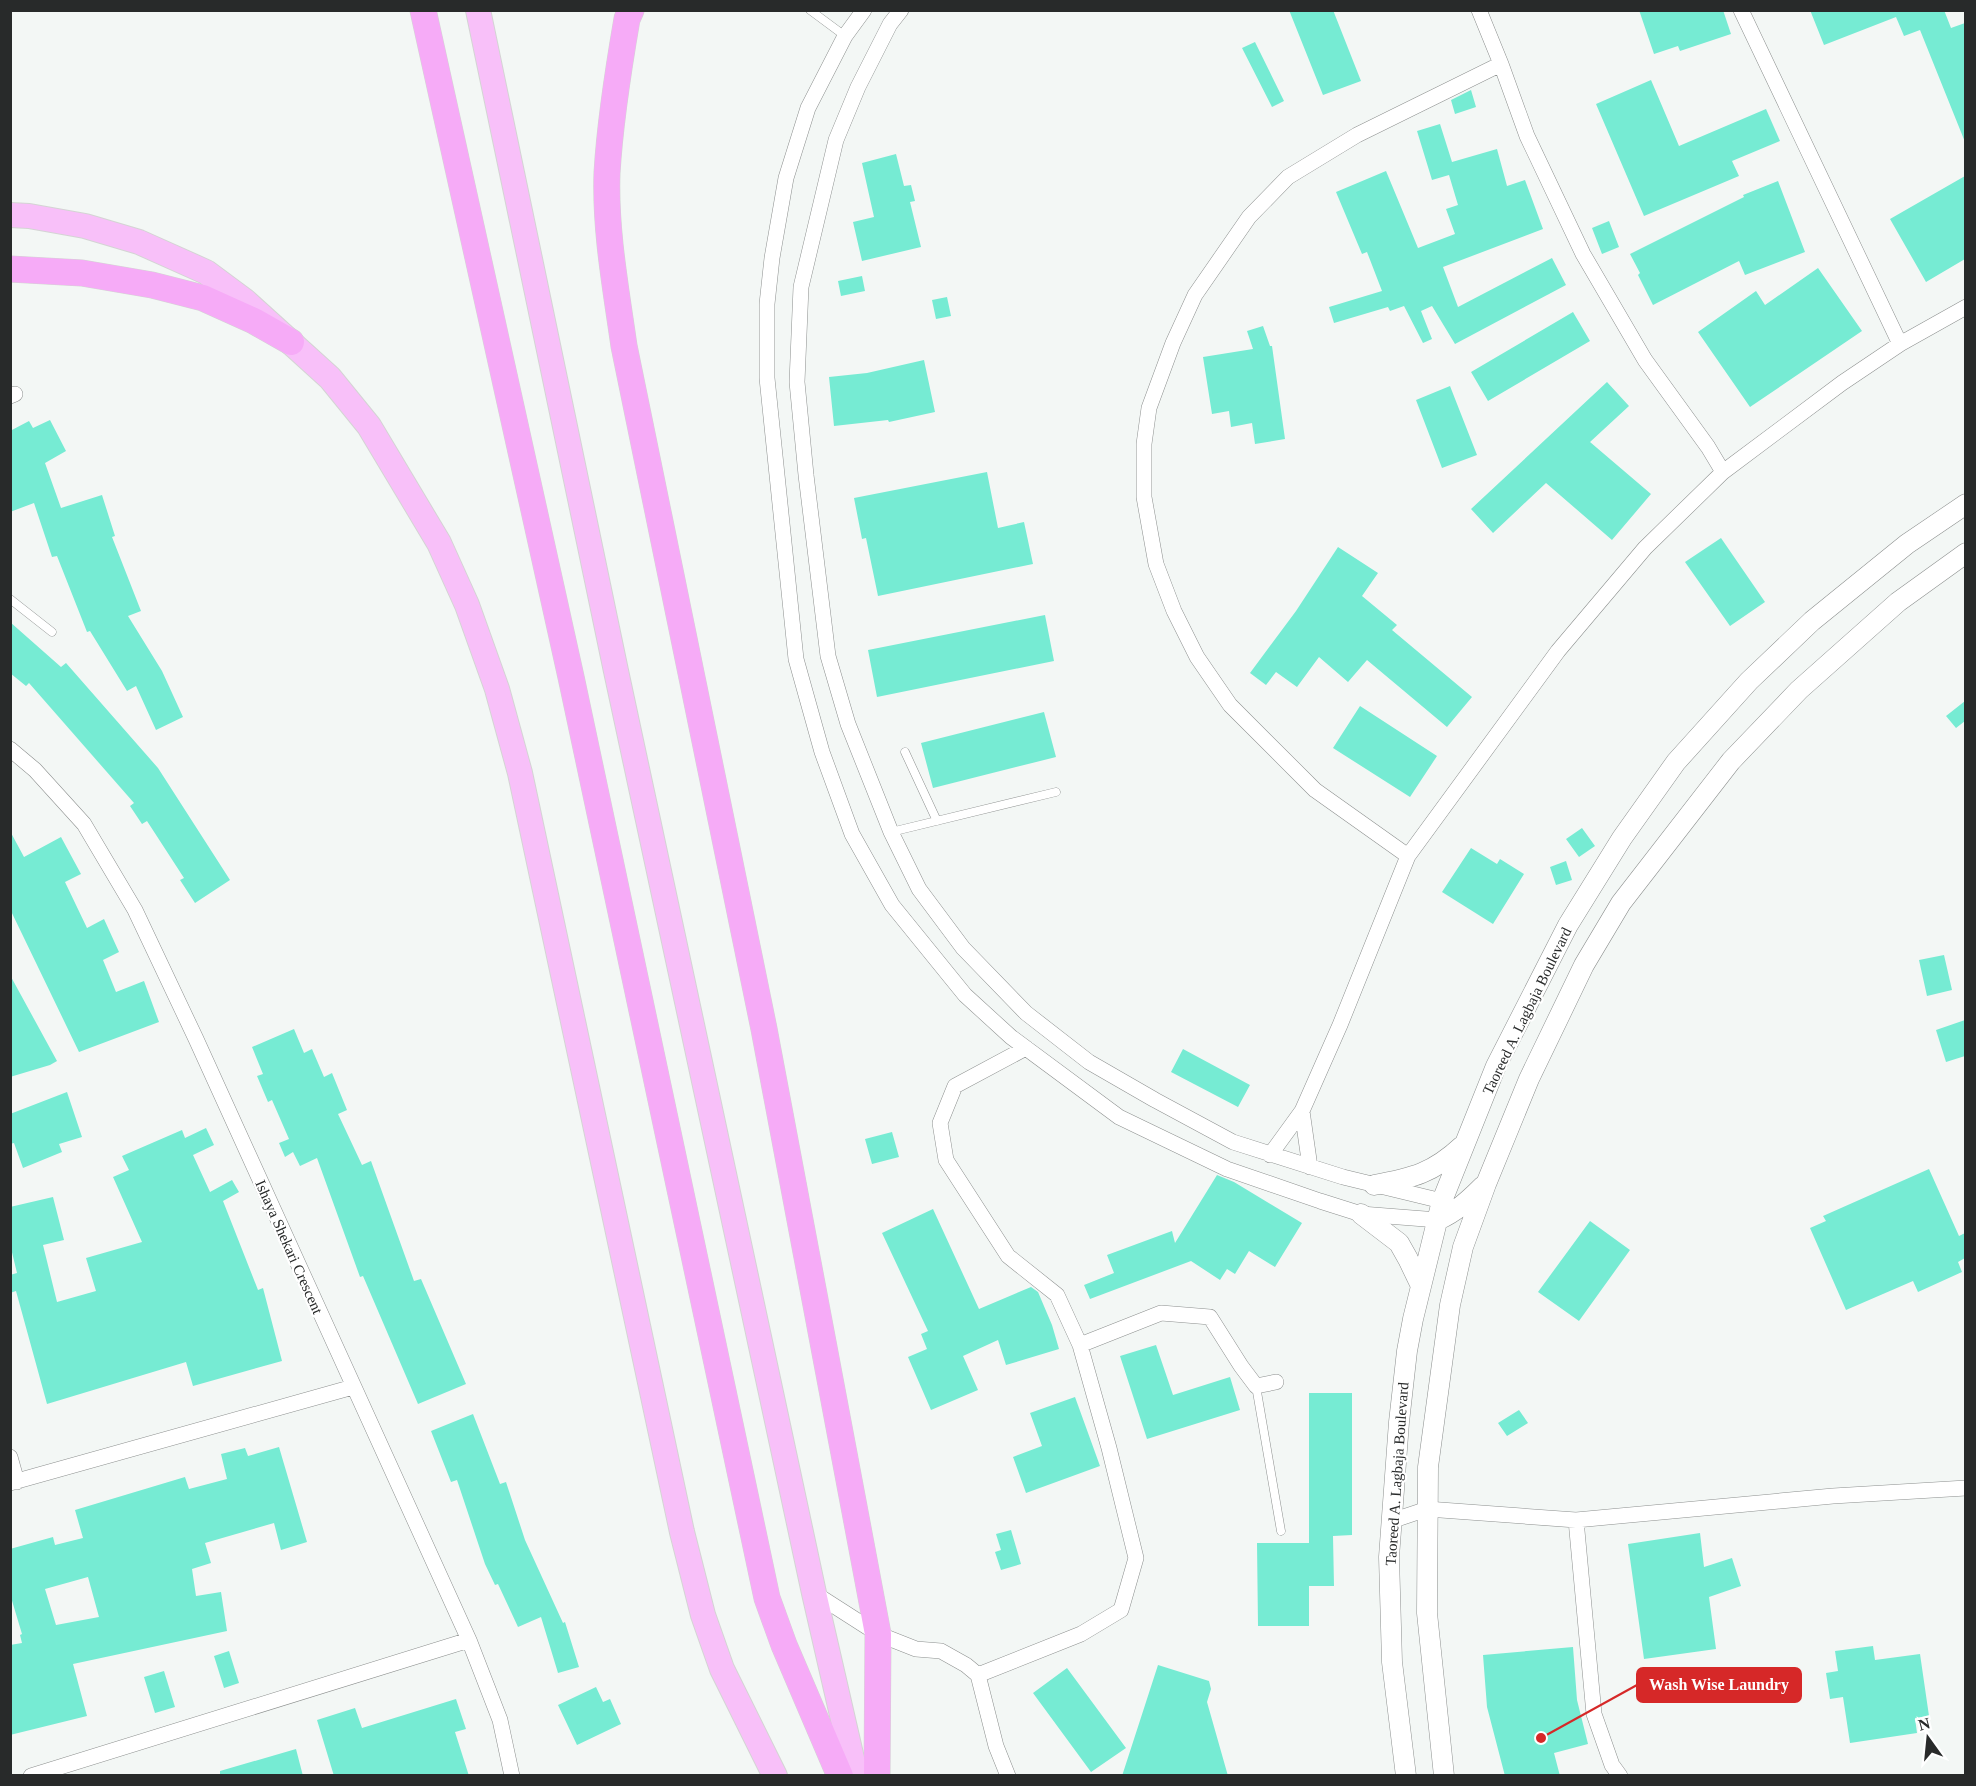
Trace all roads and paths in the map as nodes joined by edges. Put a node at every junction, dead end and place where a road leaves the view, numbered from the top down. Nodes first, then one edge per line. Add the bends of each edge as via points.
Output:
1 (423, 10) edge
2 (478, 10) edge
3 (631, 10) edge
4 (810, 10) edge
5 (864, 10) edge
6 (901, 10) edge
7 (1479, 10) edge
8 (1741, 10) edge
9 (845, 36) junction
10 (1501, 64) junction
11 (10, 215) edge
12 (10, 269) edge
13 (1965, 307) edge
14 (291, 342) junction
15 (1900, 344) junction
16 (1723, 472) junction
17 (1965, 504) edge
18 (1965, 553) edge
19 (10, 600) edge
20 (52, 632) dead end
21 (10, 749) edge
22 (905, 752) dead end
23 (1056, 792) dead end
24 (937, 821) junction
25 (891, 832) junction
26 (1408, 856) junction
27 (1026, 1048) junction
28 (1302, 1111) junction
29 (1467, 1142) junction
30 (1270, 1155) junction
31 (1310, 1167) junction
32 (1486, 1184) junction
33 (1374, 1185) junction
34 (1443, 1212) junction
35 (1361, 1214) junction
36 (1463, 1246) junction
37 (1421, 1286) junction
38 (1080, 1345) junction
39 (1276, 1382) dead end
40 (1256, 1386) junction
41 (353, 1387) junction
42 (10, 1457) edge
43 (14, 1482) edge
44 (1965, 1488) edge
45 (1427, 1509) junction
46 (1576, 1520) junction
47 (1391, 1521) junction
48 (1281, 1531) dead end
49 (814, 1593) junction
50 (878, 1634) junction
51 (469, 1640) junction
52 (978, 1676) junction
53 (32, 1776) edge
54 (512, 1776) edge
55 (775, 1776) edge
56 (840, 1776) edge
57 (856, 1776) edge
58 (877, 1776) edge
59 (1008, 1776) edge
60 (1406, 1776) edge
61 (1443, 1776) edge
62 (1620, 1776) edge

1 - 56 highway via 573,688 767,1598
2 - 49 main road
3 - 50 highway via 614,96 607,175 610,249 624,346 764,1029
4 - 9 lane
5 - 9 street
6 - 25 street via 863,76 836,140 801,287 797,382 828,656 848,724
7 - 10 street
8 - 15 street
9 - 27 street via 808,108 786,178 767,304 767,378 796,659 822,752 852,834 892,905 965,995
10 - 16 street via 1527,136 1583,254 1645,360
10 - 26 street via 1357,135 1288,177 1249,217 1195,295 1149,408 1144,444 1144,497 1156,564 1197,657 1230,705 1316,790
11 - 14 main road via 85,226 139,242 187,263 245,301
12 - 14 highway via 82,273 203,298
13 - 15 street
14 - 55 main road via 330,378 363,418 408,488 467,605 498,689 520,773 703,1615 722,1669
15 - 16 street
16 - 26 street via 1645,548 1558,651
17 - 29 street, Taoreed A. Lagbaja Boulevard via 1907,544 1812,621 1749,681 1676,762 1622,838 1568,925 1496,1066
18 - 32 street, Taoreed A. Lagbaja Boulevard via 1898,602 1799,690 1731,761 1671,836 1621,903 1584,965 1528,1079
19 - 20 lane
21 - 41 street, Ishaya Shekari Crescent via 35,770 84,824 135,910
22 - 24 lane
23 - 24 lane
24 - 25 lane
25 - 30 street via 919,889 956,939 1026,1013 1089,1062 1233,1142
26 - 28 street
27 - 35 street via 1119,1117 1227,1169
27 - 38 street via 955,1086 940,1123 946,1160 1008,1256 1057,1294
28 - 30 street
28 - 31 street
29 - 33 street via 1446,1161 1427,1171 1409,1179
29 - 34 street, Taoreed A. Lagbaja Boulevard
30 - 31 street
31 - 33 street
32 - 34 street via 1464,1205
32 - 36 street, Taoreed A. Lagbaja Boulevard
33 - 34 street
34 - 35 street
34 - 36 street
34 - 37 street, Taoreed A. Lagbaja Boulevard
35 - 37 street via 1399,1243
36 - 45 street, Taoreed A. Lagbaja Boulevard via 1447,1328 1428,1467
37 - 47 street, Taoreed A. Lagbaja Boulevard via 1406,1363
38 - 40 street via 1161,1313 1210,1317
38 - 52 street via 1136,1558 1121,1610 1082,1634
39 - 40 street
40 - 48 lane
41 - 43 street
41 - 51 street, Ishaya Shekari Crescent
42 - 43 street
44 - 46 street
45 - 46 street
45 - 47 street
45 - 61 street, Taoreed A. Lagbaja Boulevard via 1427,1613
46 - 62 street via 1594,1714 1612,1765
47 - 60 street, Taoreed A. Lagbaja Boulevard via 1392,1662
49 - 50 street
49 - 57 main road
50 - 52 street via 916,1649 941,1651
50 - 58 highway
51 - 53 street
51 - 54 street, Ishaya Shekari Crescent via 500,1720
52 - 59 street

